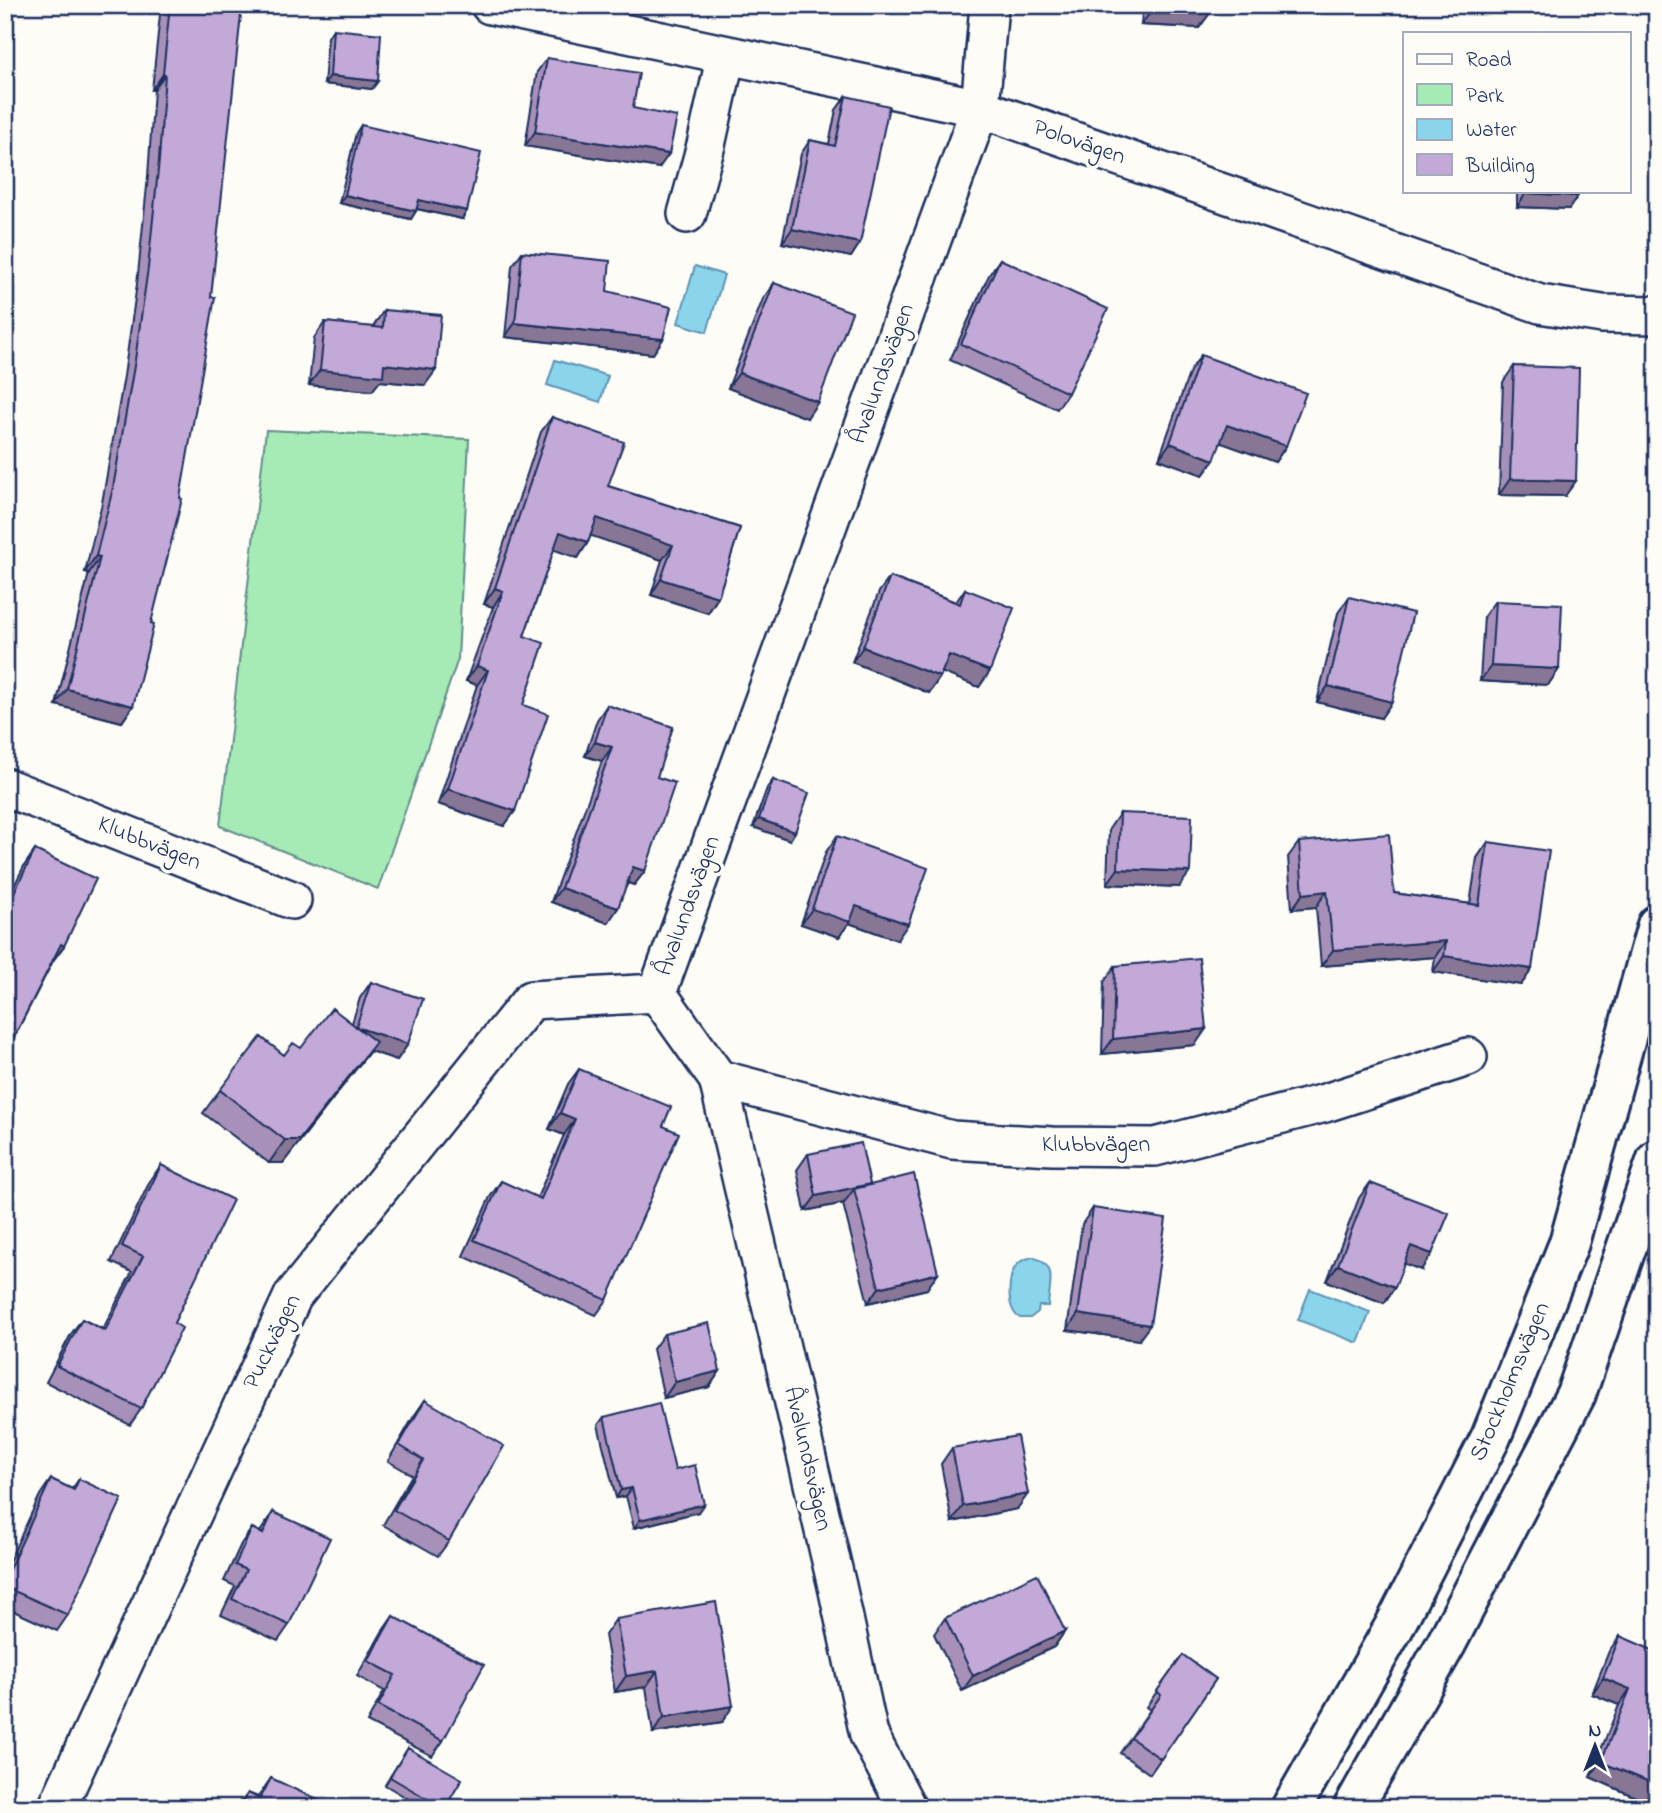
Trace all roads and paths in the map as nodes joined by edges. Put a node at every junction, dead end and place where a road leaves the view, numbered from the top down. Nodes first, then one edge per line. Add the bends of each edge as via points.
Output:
1 (490, 5) edge
2 (989, 5) edge
3 (726, 55) junction
4 (980, 108) junction
5 (687, 214) dead end
6 (1657, 315) edge
7 (5, 787) edge
8 (292, 900) dead end
9 (1657, 925) edge
10 (657, 993) junction
11 (1468, 1056) dead end
12 (718, 1079) junction
13 (1657, 1159) edge
14 (57, 1808) edge
15 (907, 1808) edge
16 (1291, 1808) edge
17 (1353, 1808) edge

1 - 3 street, Polovägen
2 - 4 street, Åvalundsvägen
3 - 4 street, Polovägen
3 - 5 street
4 - 6 street, Polovägen via 1540,304 1602,314
4 - 10 street, Åvalundsvägen
7 - 8 street, Klubbvägen
9 - 16 main road, Stockholmsvägen via 1569,1243 1491,1437 1394,1627
10 - 12 street, Åvalundsvägen
10 - 14 street, Puckvägen via 531,1000 293,1296
11 - 12 street, Klubbvägen via 1325,1102 1155,1147 952,1140
12 - 15 street, Åvalundsvägen via 869,1735
13 - 17 main road via 1576,1394 1446,1644

